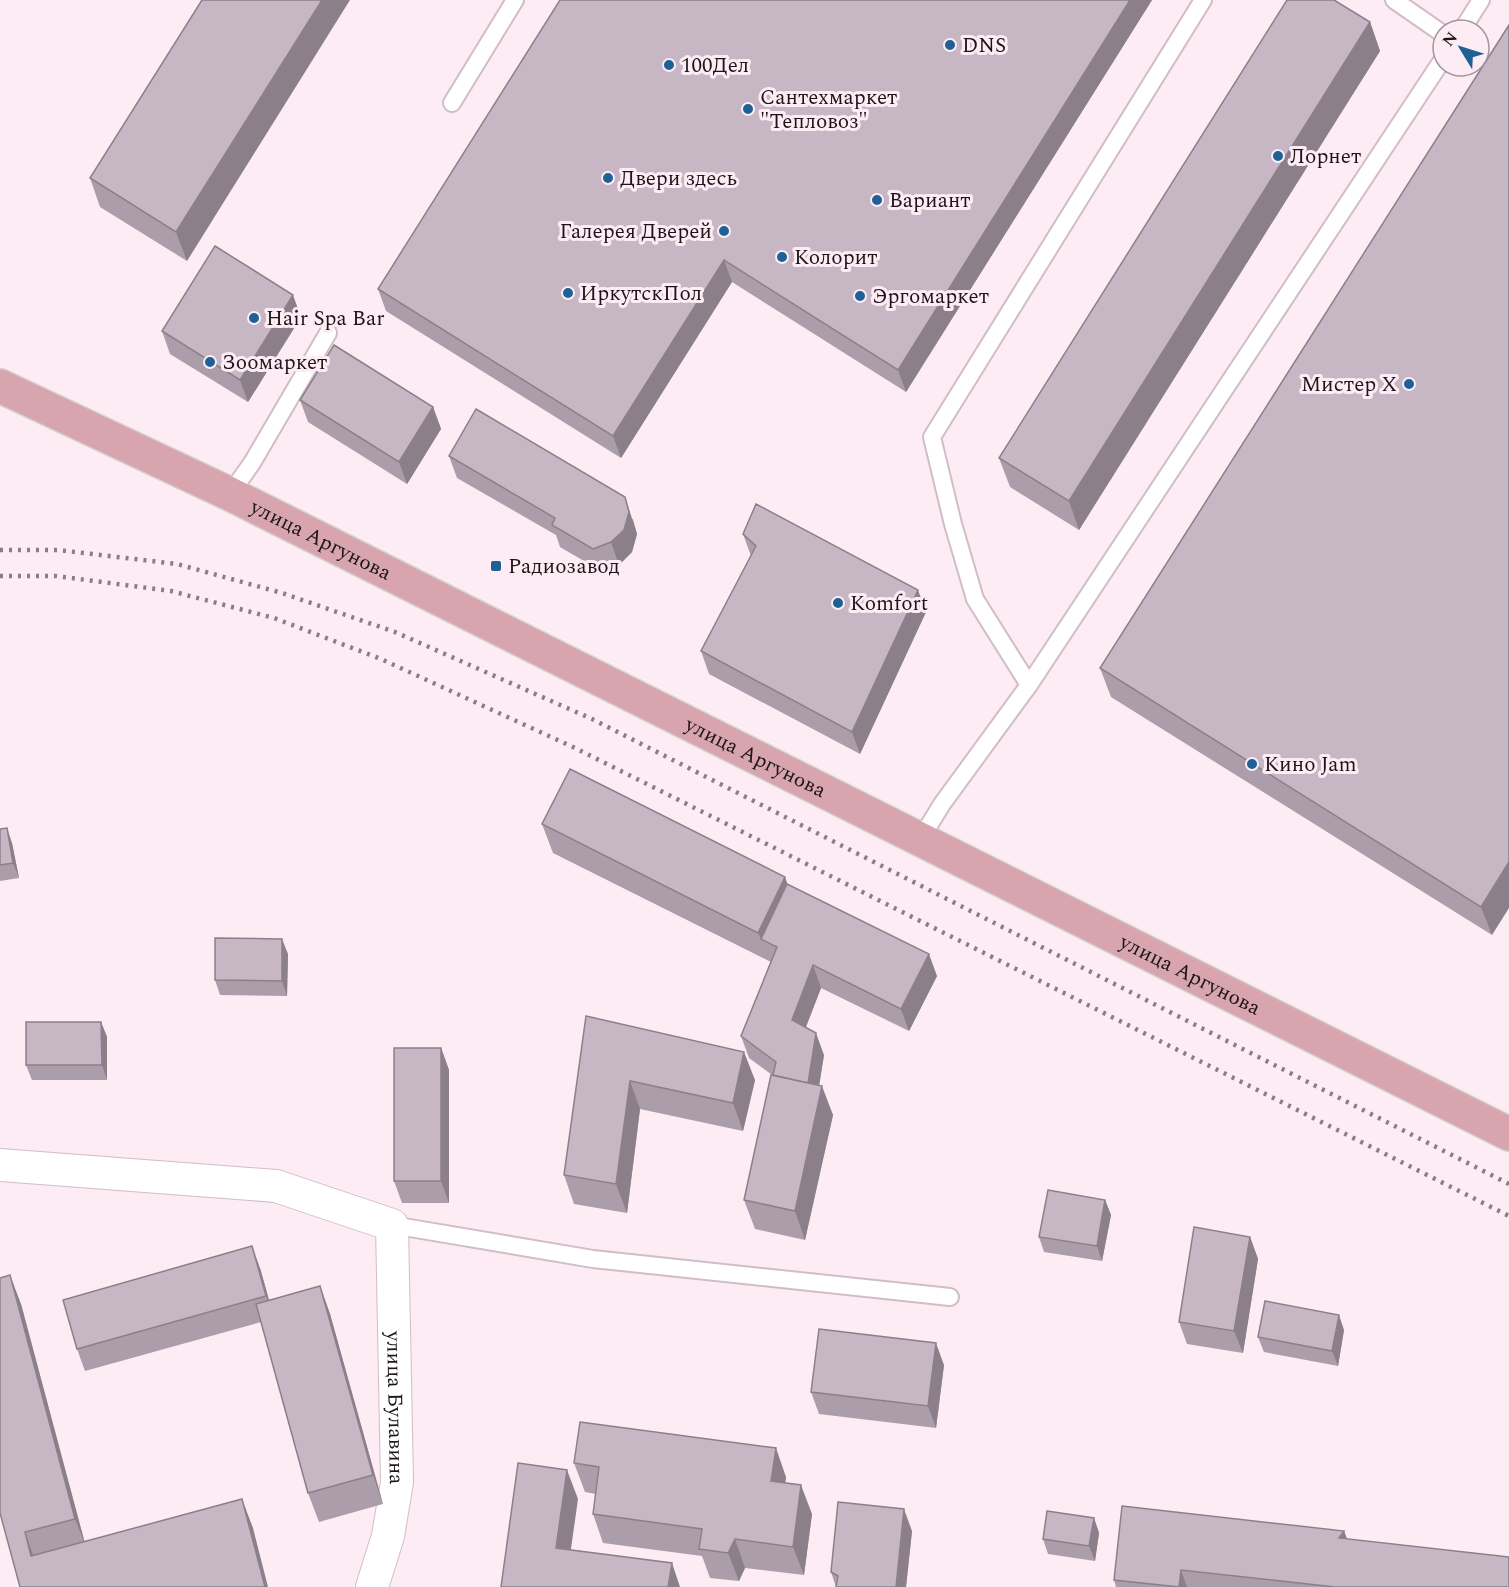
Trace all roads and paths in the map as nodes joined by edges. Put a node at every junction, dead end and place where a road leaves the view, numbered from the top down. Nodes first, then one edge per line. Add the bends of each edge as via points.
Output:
1 (515, 0) edge
2 (1203, 0) edge
3 (1394, 0) edge
4 (1481, 0) edge
5 (1470, 18) edge
6 (1431, 26) edge
7 (1431, 77) edge
8 (452, 103) dead end
9 (328, 333) dead end
10 (0, 386) edge
11 (230, 494) junction
12 (1029, 685) junction
13 (920, 840) junction
14 (1509, 1134) edge
15 (0, 1165) edge
16 (392, 1225) junction
17 (950, 1297) dead end
18 (372, 1587) edge

1 - 8 lane
2 - 12 lane via 932,437 975,599
3 - 6 lane
4 - 5 lane
7 - 12 lane
9 - 11 lane
10 - 11 main road, улица Аргунова
11 - 13 main road, улица Аргунова
12 - 13 lane
13 - 14 main road, улица Аргунова
15 - 16 street via 276,1186
16 - 17 lane via 593,1259
16 - 18 street, улица Булавина via 396,1482 388,1536

